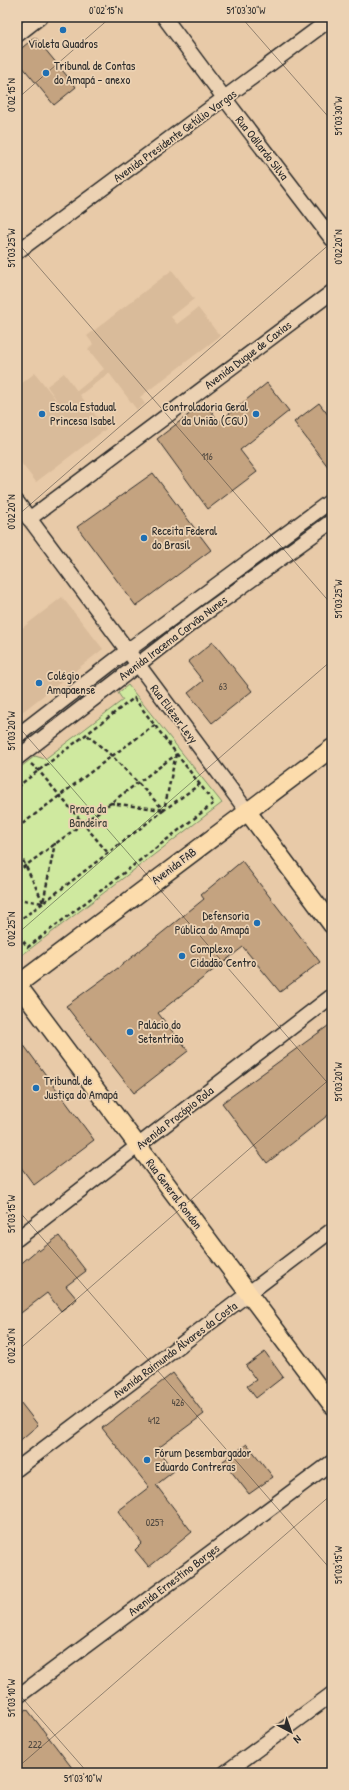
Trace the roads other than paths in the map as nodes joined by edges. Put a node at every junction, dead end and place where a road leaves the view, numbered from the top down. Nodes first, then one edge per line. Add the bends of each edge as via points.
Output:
1 (40, 17) edge
2 (164, 17) edge
3 (332, 18) edge
4 (18, 33) edge
5 (225, 99) junction
6 (332, 239) edge
7 (17, 252) edge
8 (332, 292) edge
9 (332, 500) edge
10 (17, 502) edge
11 (30, 519) junction
12 (332, 521) edge
13 (127, 651) junction
14 (138, 665) junction
15 (32, 725) junction
16 (17, 736) edge
17 (42, 740) junction
18 (332, 748) edge
19 (23, 760) edge
20 (247, 811) junction
21 (332, 925) edge
22 (17, 984) edge
23 (332, 996) edge
24 (138, 1146) junction
25 (332, 1230) edge
26 (17, 1239) edge
27 (249, 1294) junction
28 (332, 1405) edge
29 (332, 1462) edge
30 (17, 1469) edge
31 (332, 1694) edge
32 (17, 1697) edge
33 (225, 1773) edge

1 - 4 street
2 - 5 street, Rua Odilardo Silva
3 - 5 street, Avenida Presidente Getúlio Vargas
5 - 6 street, Rua Odilardo Silva
5 - 7 street, Avenida Presidente Getúlio Vargas
8 - 11 street, Avenida Duque de Caxias
9 - 13 street, Avenida Iracema Carvão Nunes
10 - 11 street, Rua Eliézer Levy
11 - 13 street, Rua Eliézer Levy
12 - 14 street, Avenida Iracema Carvão Nunes
13 - 14 street, Rua Eliézer Levy
13 - 15 street, Avenida Iracema Carvão Nunes
14 - 17 street, Avenida Iracema Carvão Nunes
14 - 20 street, Rua Eliézer Levy
15 - 16 street, Avenida Iracema Carvão Nunes
15 - 17 street
17 - 19 street, Avenida Iracema Carvão Nunes
18 - 20 main road, Avenida FAB
20 - 21 main road, Rua Eliézer Levy
20 - 22 main road, Avenida FAB
22 - 24 main road, Rua General Rondon
23 - 24 street, Avenida Procópio Rola
24 - 26 street, Avenida Procópio Rola
24 - 27 main road, Rua General Rondon
25 - 27 street, Avenida Raimundo Álvares da Costa
27 - 28 main road, Rua General Rondon
27 - 30 street, Avenida Raimundo Álvares da Costa
29 - 32 street, Avenida Ernestino Borges
31 - 33 street

